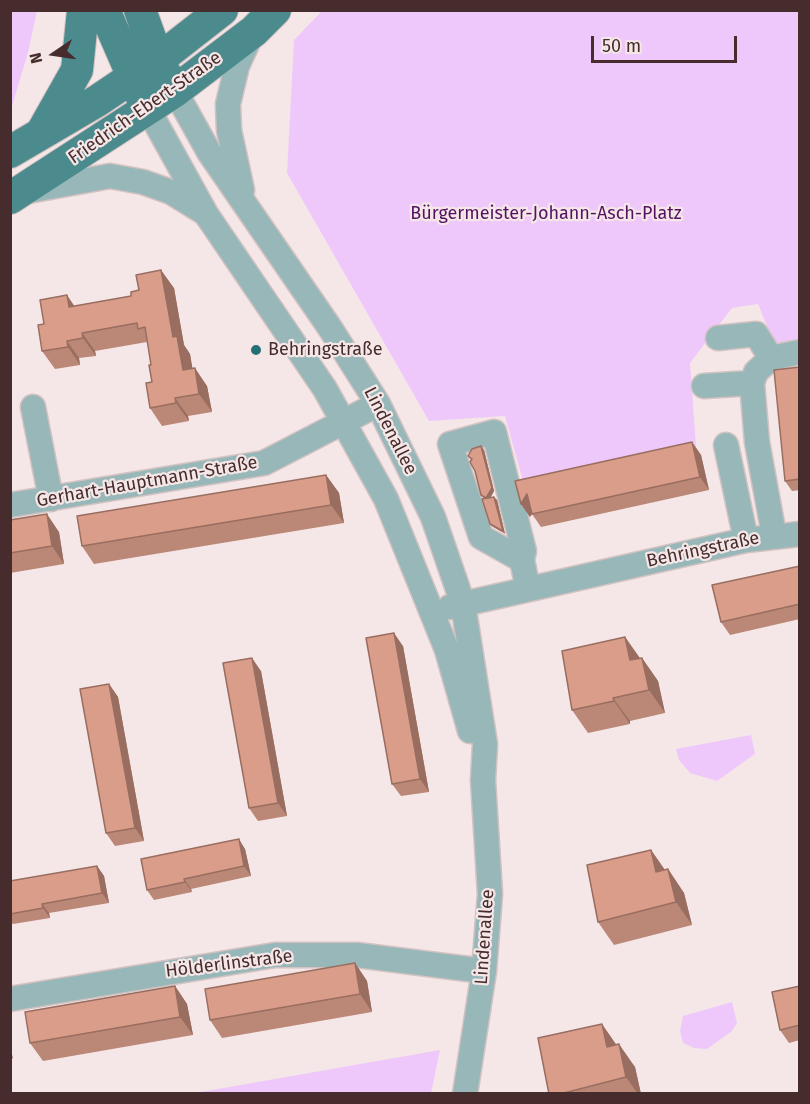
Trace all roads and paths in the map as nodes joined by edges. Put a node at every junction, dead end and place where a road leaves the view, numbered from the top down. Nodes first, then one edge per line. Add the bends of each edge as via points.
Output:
1 (83, 10) edge
2 (104, 10) edge
3 (140, 10) edge
4 (222, 10) edge
5 (264, 21) edge
6 (158, 60) junction
7 (132, 77) junction
8 (175, 91) junction
9 (148, 110) junction
10 (41, 133) junction
11 (10, 152) edge
12 (15, 195) edge
13 (245, 201) junction
14 (206, 214) junction
15 (718, 338) dead end
16 (800, 352) edge
17 (771, 358) junction
18 (752, 383) junction
19 (704, 386) dead end
20 (378, 404) junction
21 (33, 407) dead end
22 (345, 422) junction
23 (726, 445) dead end
24 (51, 499) junction
25 (10, 506) edge
26 (800, 534) edge
27 (774, 536) junction
28 (746, 540) junction
29 (522, 560) junction
30 (528, 589) junction
31 (463, 604) junction
32 (432, 612) junction
33 (483, 780) junction
34 (484, 971) junction
35 (10, 999) edge
36 (465, 1094) edge

1 - 10 main road via 77,70
2 - 7 main road, Lindenallee
3 - 6 main road, Lindenallee
4 - 6 main road, Friedrich-Ebert-Straße
5 - 8 main road, Friedrich-Ebert-Straße
5 - 13 street via 237,66 228,104 229,130
6 - 7 main road, Friedrich-Ebert-Straße
6 - 8 main road, Lindenallee
7 - 9 main road, Lindenallee
7 - 10 main road, Friedrich-Ebert-Straße
8 - 9 main road, Friedrich-Ebert-Straße
8 - 13 street, Lindenallee via 210,152
9 - 12 main road, Friedrich-Ebert-Straße
9 - 14 street, Lindenallee
10 - 11 main road, Friedrich-Ebert-Straße
12 - 14 street via 110,176 171,192
13 - 20 street, Lindenallee
14 - 22 street, Lindenallee
15 - 17 street via 756,334
16 - 17 street
17 - 18 street via 756,372
18 - 19 street
18 - 27 street
20 - 22 street, Gerhart-Hauptmann-Straße
20 - 31 street, Lindenallee via 433,518
21 - 24 street
22 - 24 street, Gerhart-Hauptmann-Straße via 264,463
22 - 32 street, Lindenallee via 386,499
23 - 28 street
24 - 25 street, Gerhart-Hauptmann-Straße
26 - 27 street, Behringstraße
27 - 28 street, Behringstraße
28 - 30 street, Behringstraße
29 - 29 street via 524,551 494,432 450,444 481,537
29 - 30 street
30 - 31 street, Behringstraße
31 - 32 street, Behringstraße
31 - 33 street, Lindenallee via 485,744
32 - 33 street, Lindenallee via 447,650
33 - 34 street, Lindenallee via 490,894
34 - 35 street, Hölderlinstraße via 357,955 275,955
34 - 36 street, Lindenallee

